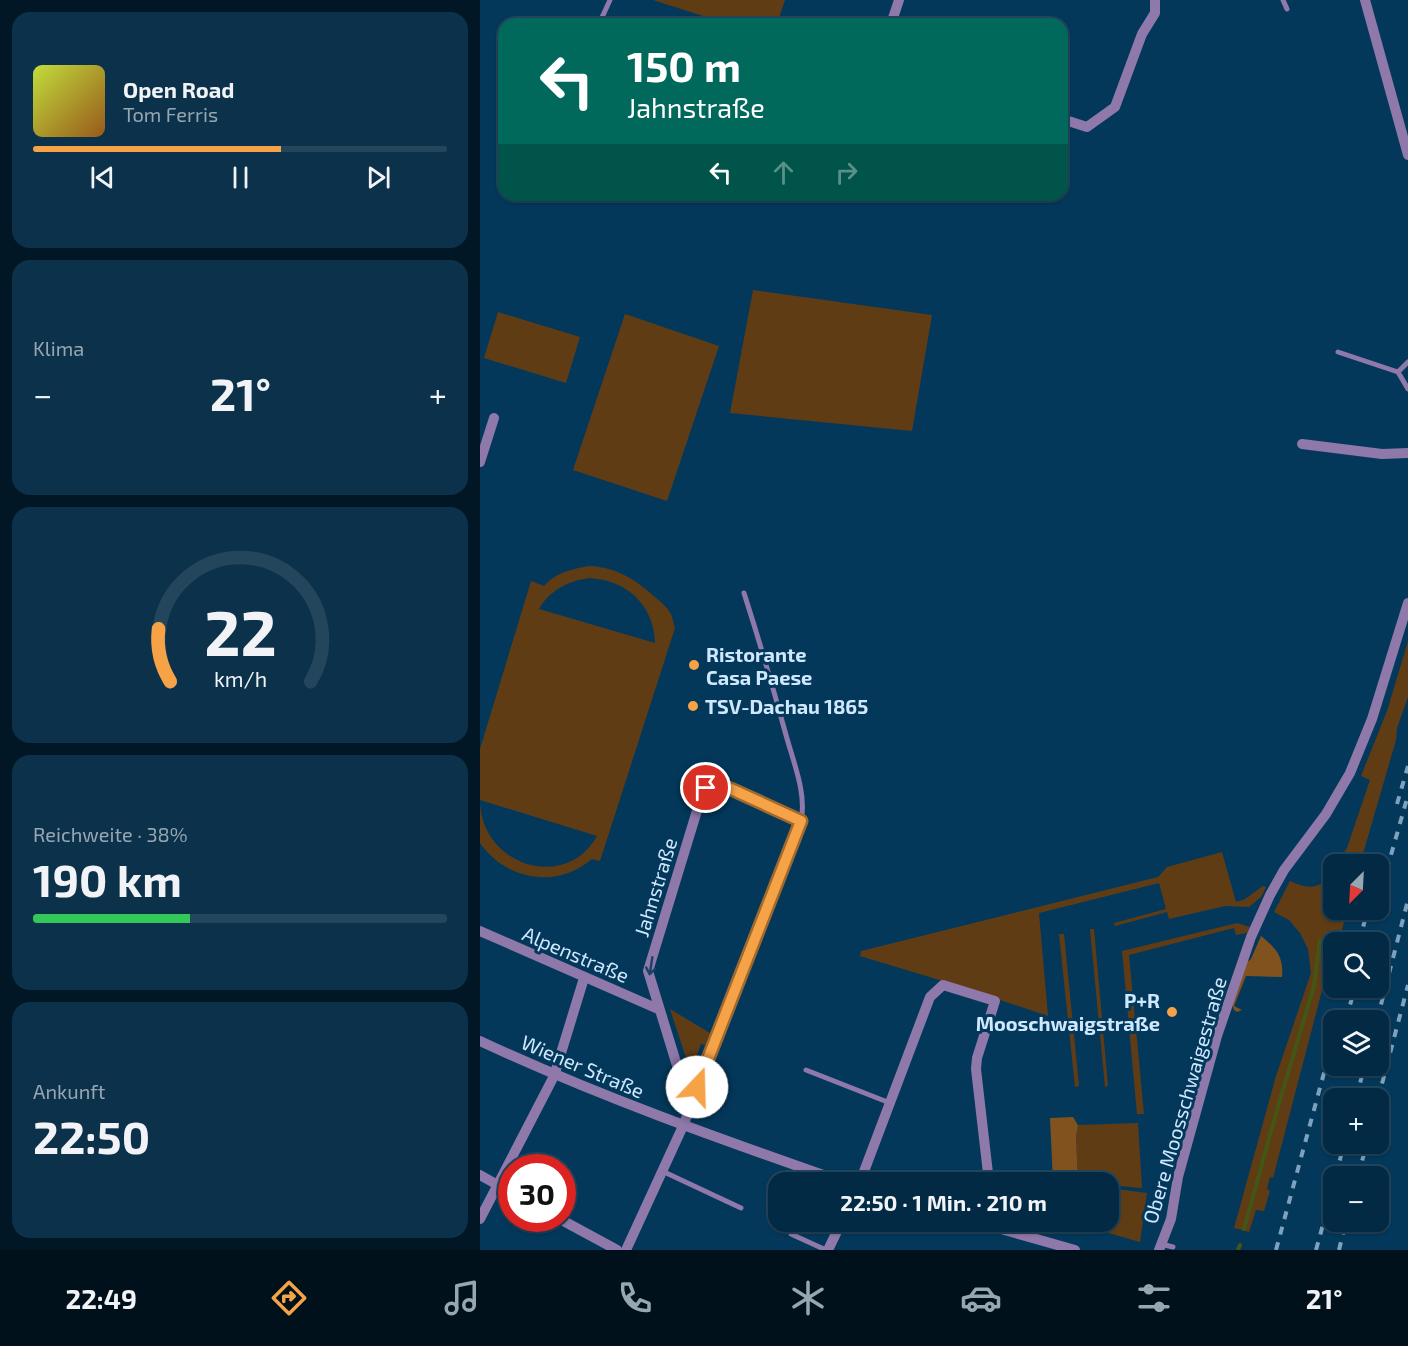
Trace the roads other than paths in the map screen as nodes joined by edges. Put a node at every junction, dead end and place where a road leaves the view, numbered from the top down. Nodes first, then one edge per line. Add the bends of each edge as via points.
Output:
1 (610, 0) edge
2 (899, 0) edge
3 (1155, 0) edge
4 (1283, 0) edge
5 (1365, 0) edge
6 (1287, 9) dead end
7 (601, 18) edge
8 (893, 18) edge
9 (1068, 121) edge
10 (1408, 155) edge
11 (1338, 352) dead end
12 (1408, 362) edge
13 (1398, 372) junction
14 (1408, 389) edge
15 (494, 418) dead end
16 (1302, 444) dead end
17 (1408, 453) edge
18 (480, 462) edge
19 (744, 592) dead end
20 (1408, 603) edge
21 (801, 821) junction
22 (480, 931) edge
23 (584, 978) junction
24 (658, 1009) junction
25 (480, 1041) edge
26 (806, 1070) dead end
27 (554, 1076) junction
28 (695, 1090) junction
29 (890, 1103) junction
30 (683, 1126) junction
31 (515, 1154) edge
32 (663, 1171) junction
33 (814, 1172) edge
34 (864, 1172) edge
35 (988, 1172) edge
36 (480, 1175) edge
37 (498, 1185) edge
38 (498, 1188) edge
39 (741, 1208) dead end
40 (480, 1220) edge
41 (576, 1228) edge
42 (836, 1232) edge
43 (1020, 1232) edge
44 (791, 1234) dead end
45 (1160, 1247) edge
46 (1173, 1247) dead end
47 (617, 1250) edge
48 (626, 1250) edge
49 (827, 1250) edge
50 (1075, 1250) edge

1 - 7 lane
2 - 8 street
3 - 9 street via 1155,13 1142,34 1115,107 1087,127
4 - 6 lane
5 - 10 street
11 - 13 lane
12 - 13 lane
13 - 14 lane
15 - 18 street
16 - 17 street via 1382,454
19 - 21 lane via 798,780
20 - 45 street, Obere Moosschwaigestraße via 1372,719 1350,773 1332,805 1284,870 1251,937 1191,1124 1171,1219
21 -> 24 street, Jahnstraße via 731,789 713,786 703,791 648,971
21 - 28 street
22 - 23 street, Alpenstraße
23 - 24 street, Alpenstraße
23 - 27 street
24 - 28 street, Jahnstraße via 679,1072
25 - 27 street, Wiener Straße
26 - 29 lane
27 - 30 street, Wiener Straße
27 - 31 street
28 - 30 street
29 - 34 street
29 - 35 street via 930,997 943,986 994,1001 976,1069
30 - 32 street
30 - 33 street, Wiener Straße
32 - 39 lane
32 - 48 street
36 - 37 street
38 - 40 street
41 - 47 street
42 - 49 street
43 - 50 street
44 - 49 lane
45 - 46 lane

